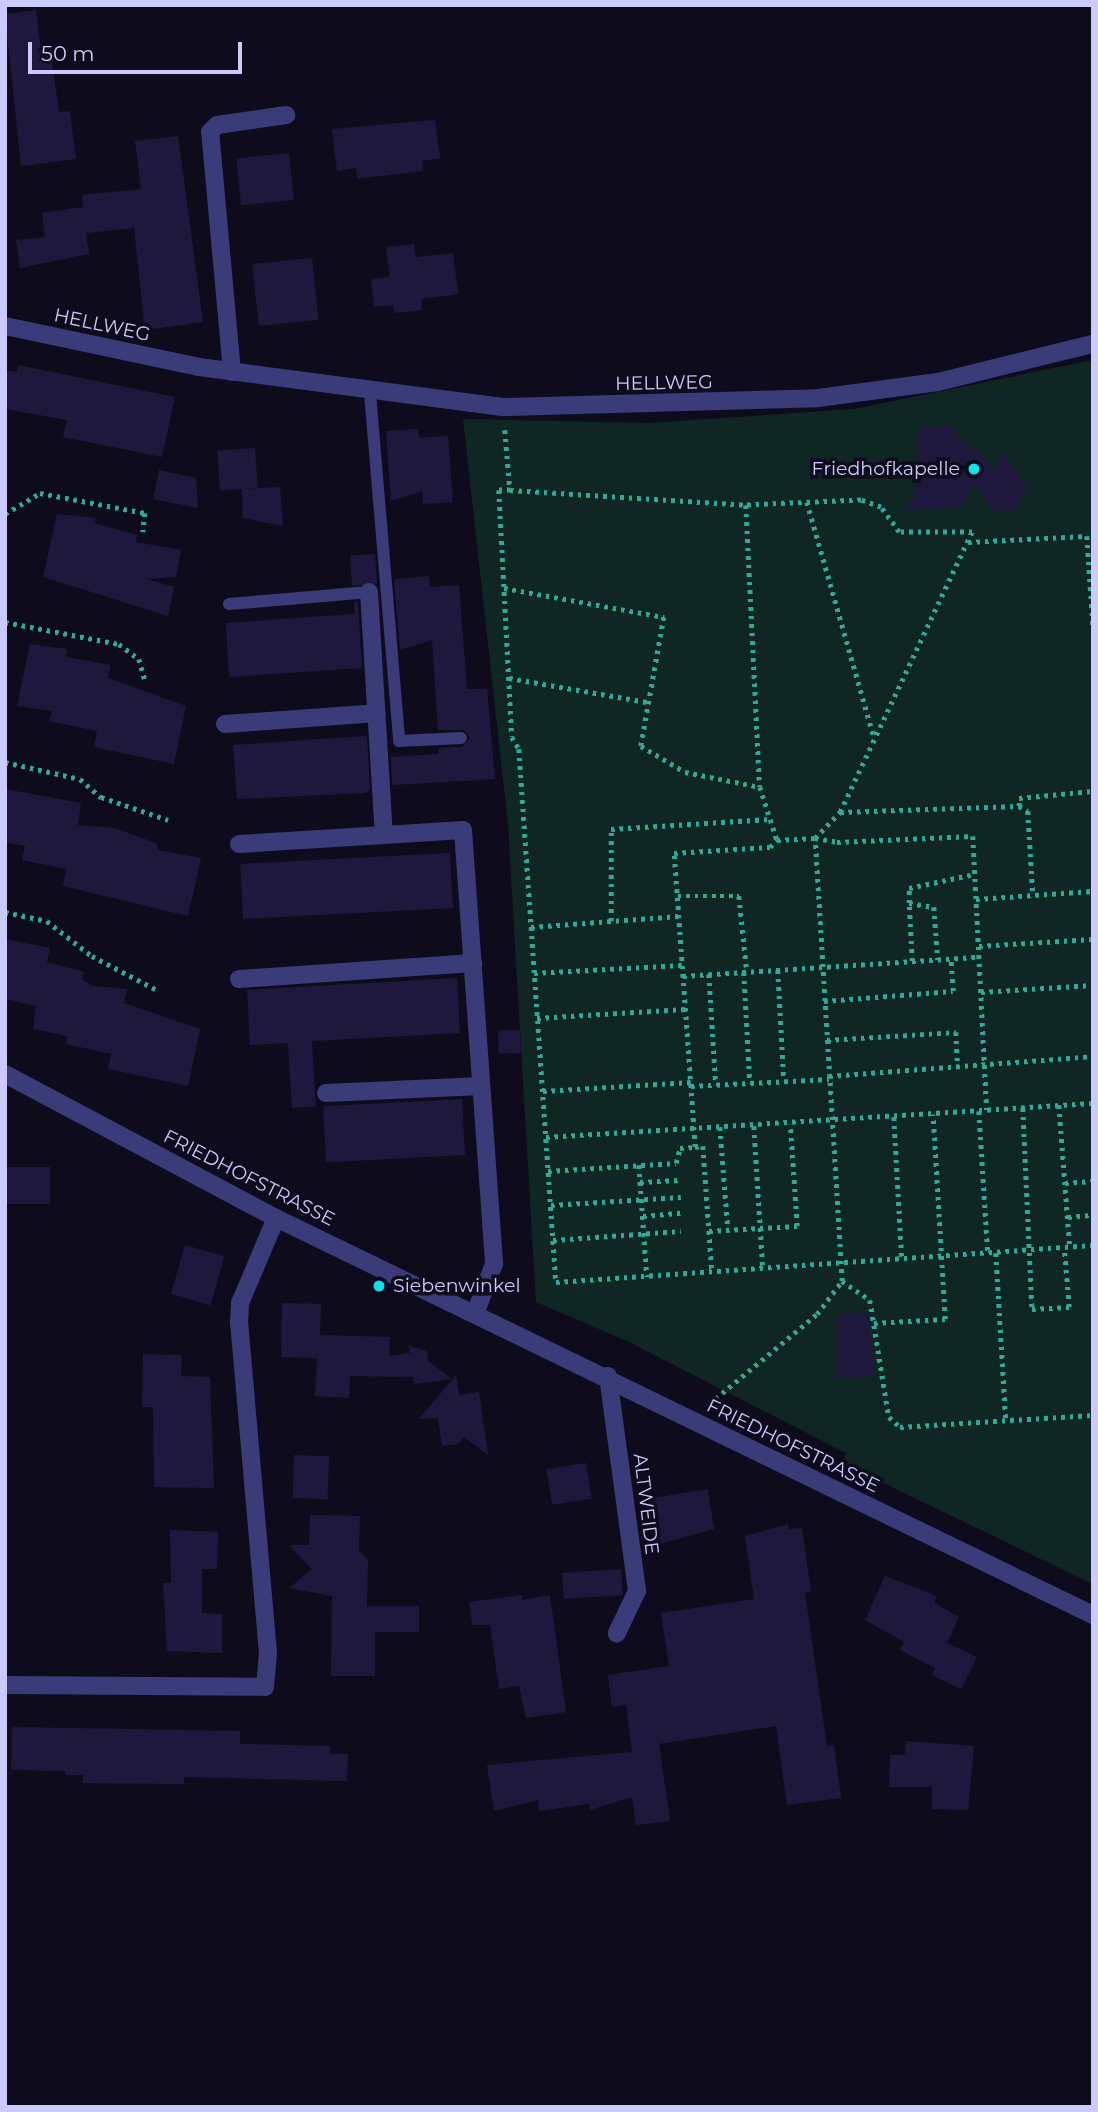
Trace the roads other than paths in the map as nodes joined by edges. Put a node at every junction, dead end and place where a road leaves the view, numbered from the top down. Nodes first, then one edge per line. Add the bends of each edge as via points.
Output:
1 (286, 115) dead end
2 (5, 326) edge
3 (1093, 344) edge
4 (232, 372) junction
5 (370, 393) junction
6 (369, 592) joint
7 (229, 604) dead end
8 (377, 713) junction
9 (225, 724) dead end
10 (461, 738) dead end
11 (384, 835) junction
12 (239, 844) dead end
13 (472, 963) junction
14 (239, 979) dead end
15 (5, 1074) edge
16 (481, 1086) junction
17 (326, 1093) dead end
18 (276, 1218) junction
19 (475, 1314) junction
20 (608, 1376) junction
21 (1093, 1615) edge
22 (617, 1633) dead end
23 (5, 1685) edge

1 - 4 street via 217,125 210,132
2 - 4 street, HELLWEG
3 - 5 street, HELLWEG via 938,382 818,398 504,407
4 - 5 street, HELLWEG
5 - 10 lane via 399,741
6 - 7 lane
6 - 8 street
8 - 9 street
8 - 11 street
11 - 12 street
11 - 13 street via 463,830
13 - 14 street
13 - 16 street
15 - 18 street, FRIEDHOFSTRASSE
16 - 17 street
16 - 19 street via 494,1264
18 - 19 street, FRIEDHOFSTRASSE
18 - 23 street via 240,1303 239,1323 268,1653 265,1687
19 - 20 street, FRIEDHOFSTRASSE
20 - 21 street, FRIEDHOFSTRASSE via 689,1420
20 - 22 street, ALTWEIDE via 637,1591

